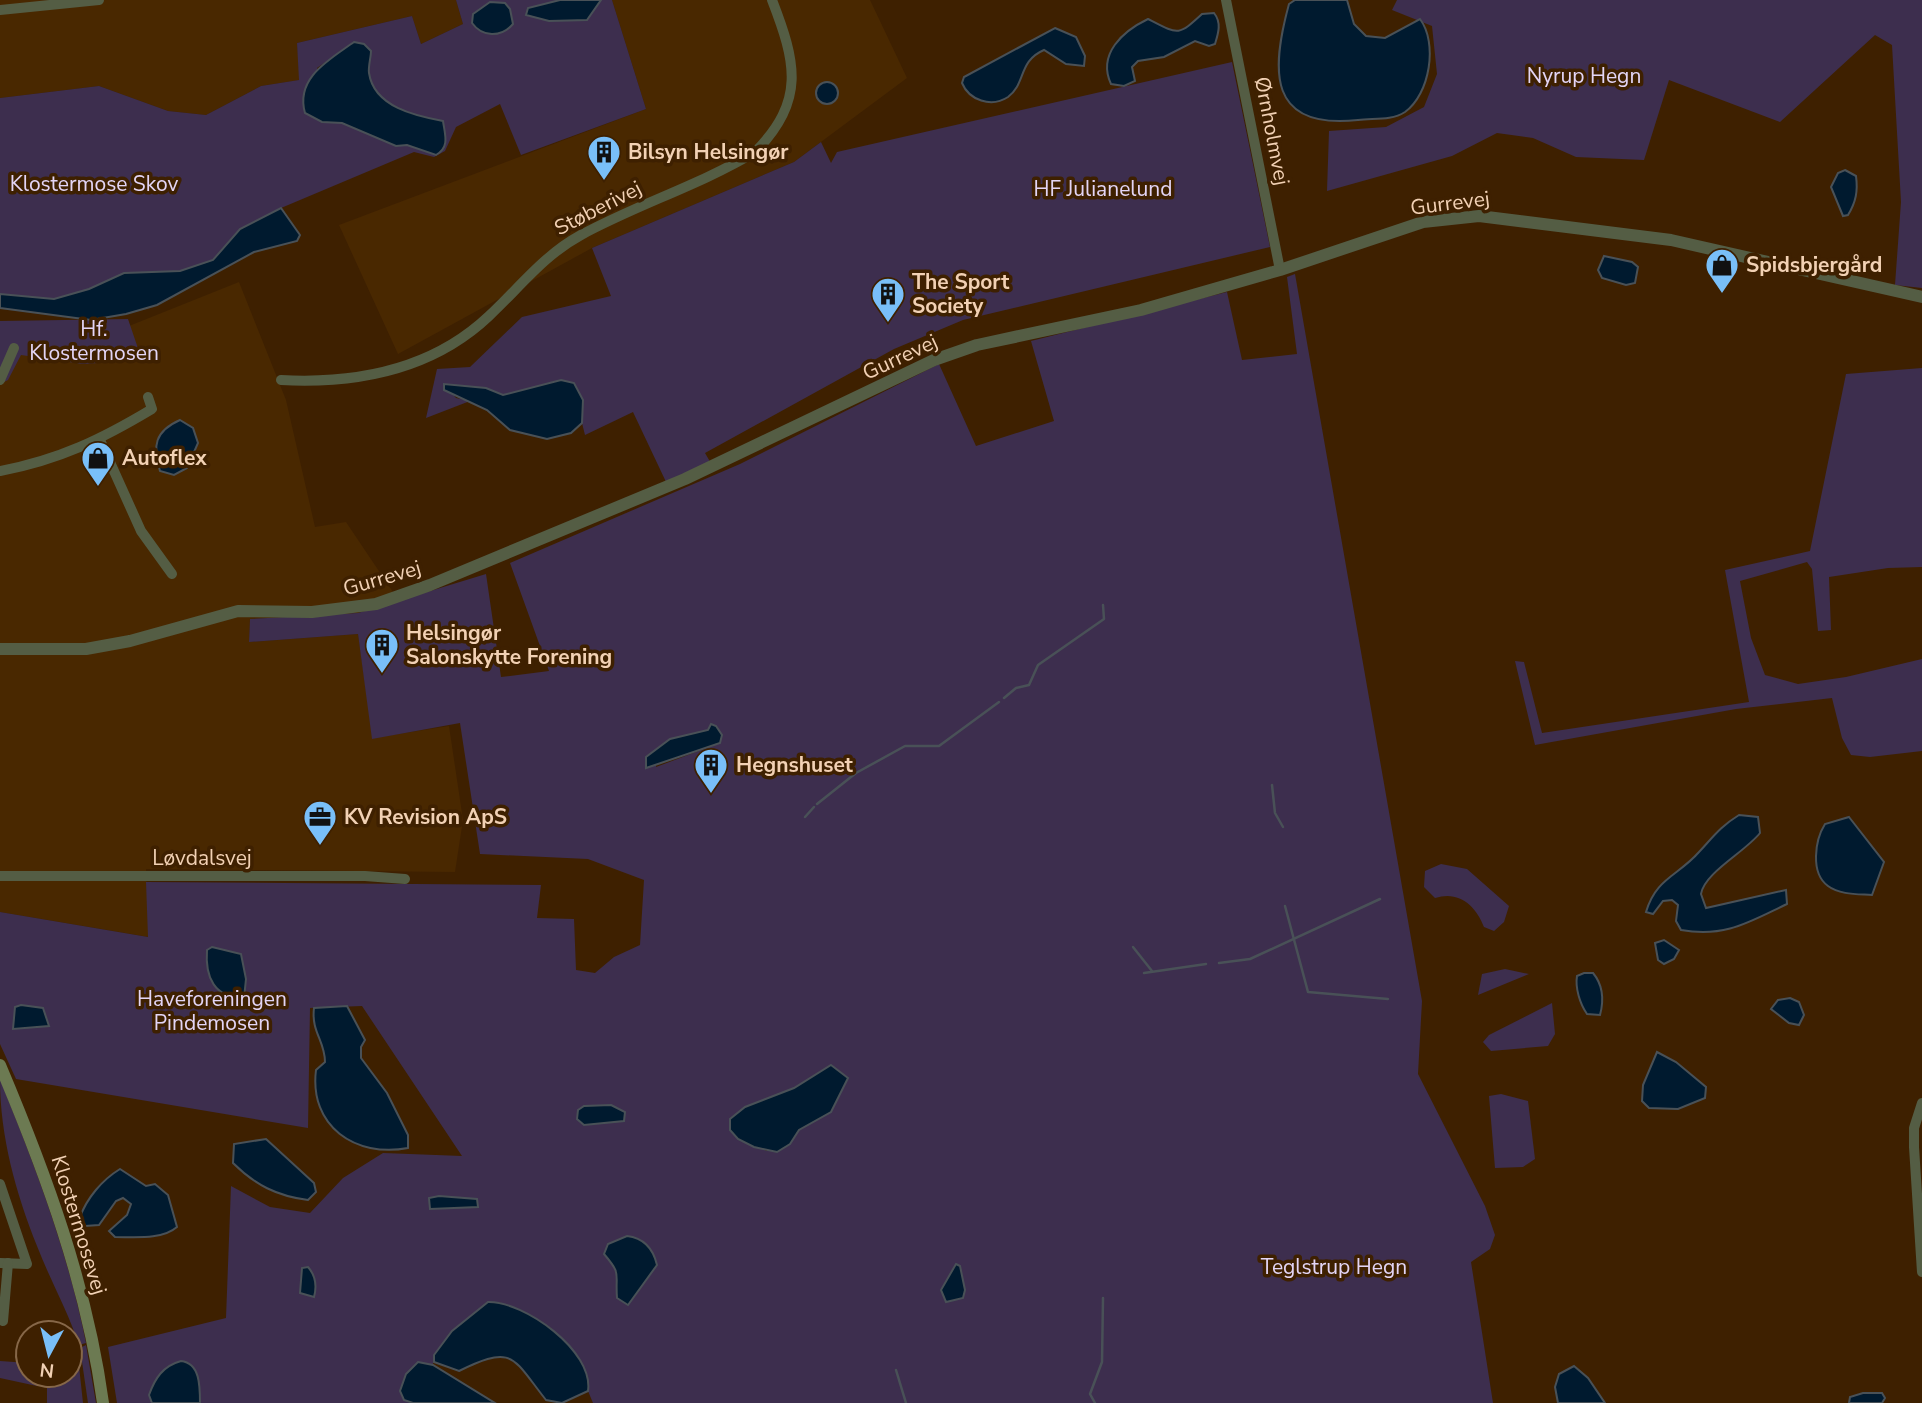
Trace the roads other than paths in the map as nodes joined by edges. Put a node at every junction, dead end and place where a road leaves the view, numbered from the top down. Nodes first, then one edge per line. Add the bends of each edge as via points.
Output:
1 (99, 0) edge
2 (772, 0) edge
3 (1226, 0) edge
4 (61, 2) edge
5 (0, 10) edge
6 (1280, 270) junction
7 (1922, 297) edge
8 (14, 348) dead end
9 (0, 380) edge
10 (281, 380) dead end
11 (148, 397) dead end
12 (100, 440) junction
13 (0, 471) edge
14 (172, 574) dead end
15 (0, 649) edge
16 (0, 876) edge
17 (405, 879) dead end
18 (0, 1065) edge
19 (1922, 1103) edge
20 (0, 1184) edge
21 (4, 1263) edge
22 (1922, 1272) edge
23 (3, 1321) dead end
24 (103, 1403) edge

1 - 4 street
2 - 10 street, Støberivej via 788,41 792,90 779,124 755,152 578,237 549,256 489,316 441,351 376,375
3 - 6 street, Ørnholmvej
4 - 5 street
6 - 7 street, Gurrevej via 1423,222 1502,216 1671,240
6 - 15 street, Gurrevej via 1141,310 977,345 934,360 685,480 376,604 312,612 238,611 86,649
8 - 9 street
11 - 12 street via 152,409
12 - 13 street
12 - 14 street via 141,531
16 - 17 street, Løvdalsvej
18 - 24 main road, Klostermosevej via 64,1230 82,1293
19 - 22 street via 1913,1147
20 - 21 street via 27,1264
21 - 23 street

